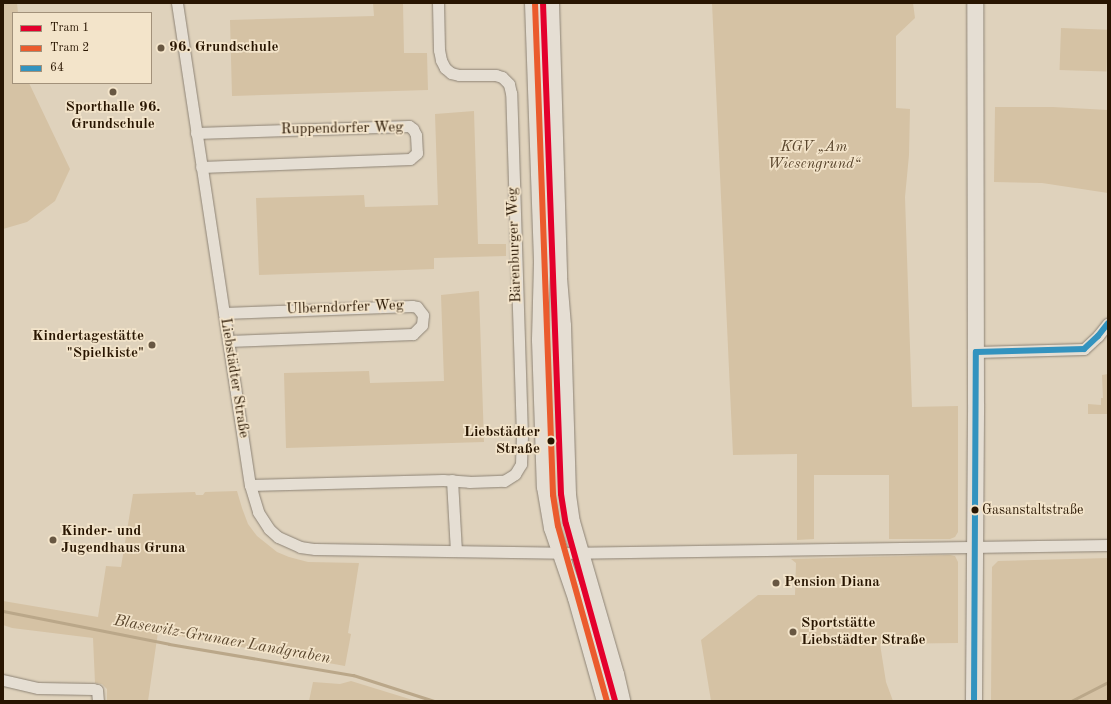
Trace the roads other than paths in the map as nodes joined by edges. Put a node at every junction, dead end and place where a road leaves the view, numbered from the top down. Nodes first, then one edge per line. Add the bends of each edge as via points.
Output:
1 (177, 3) edge
2 (438, 3) edge
3 (533, 3) edge
4 (551, 3) edge
5 (975, 3) edge
6 (196, 133) junction
7 (201, 167) junction
8 (224, 313) junction
9 (1108, 323) edge
10 (228, 341) junction
11 (976, 352) junction
12 (452, 480) junction
13 (250, 485) junction
14 (1108, 545) edge
15 (975, 546) junction
16 (456, 551) junction
17 (561, 553) junction
18 (581, 553) junction
19 (3, 680) edge
20 (98, 701) edge
21 (605, 701) edge
22 (622, 701) edge
23 (974, 701) edge

1 - 6 street, Liebstädter Straße
2 - 12 street, Bärenburger Weg via 439,50 445,68 459,75 502,76 509,84 511,93 522,436 521,464 510,478 504,481
3 - 17 street via 542,263 540,340 545,476 552,528
4 - 18 street via 568,495 572,522
5 - 11 street
6 - 7 street, Liebstädter Straße
6 - 7 street, Ruppendorfer Weg via 409,126 414,129 416,135 417,153 410,159
7 - 8 street, Liebstädter Straße
8 - 10 street, Liebstädter Straße
8 - 10 street, Ulberndorfer Weg via 412,306 417,307 423,315 422,325 413,334
9 - 11 street via 1084,349
10 - 13 street, Liebstädter Straße
11 - 15 street
12 - 13 street, Bärenburger Weg
12 - 16 street
13 - 16 street, Liebstädter Straße via 258,512 269,529 278,537 300,547
14 - 15 street
15 - 18 street, Liebstädter Straße
15 - 23 street
16 - 17 street, Liebstädter Straße
17 - 18 street, Liebstädter Straße
17 - 21 street
18 - 22 street
19 - 20 street via 38,688 93,689 97,690

